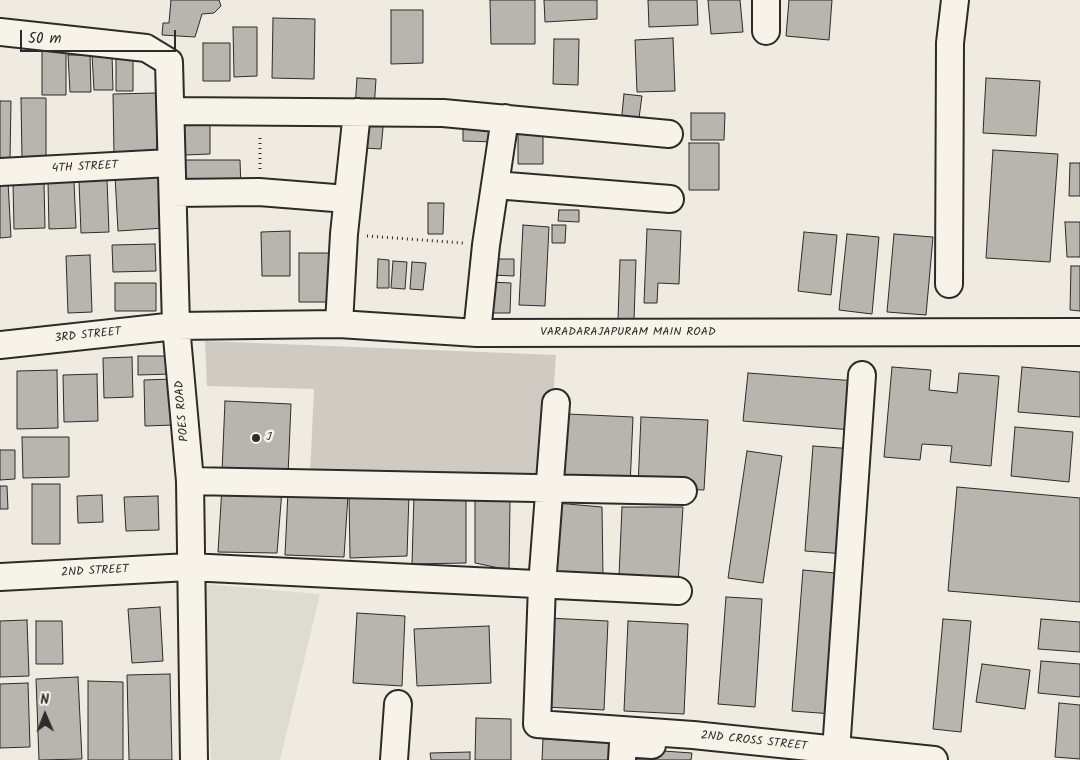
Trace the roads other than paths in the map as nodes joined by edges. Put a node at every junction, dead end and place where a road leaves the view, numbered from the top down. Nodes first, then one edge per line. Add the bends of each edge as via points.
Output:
1 (766, 0) edge
2 (955, 0) edge
3 (766, 31) dead end
4 (0, 32) edge
5 (171, 112) junction
6 (357, 112) junction
7 (505, 118) junction
8 (669, 134) dead end
9 (170, 164) junction
10 (0, 172) edge
11 (495, 185) junction
12 (173, 193) junction
13 (347, 199) junction
14 (670, 199) dead end
15 (949, 284) dead end
16 (339, 324) junction
17 (176, 326) junction
18 (1080, 332) edge
19 (477, 333) junction
20 (0, 345) edge
21 (862, 375) dead end
22 (556, 403) dead end
23 (190, 480) junction
24 (550, 487) junction
25 (683, 491) dead end
26 (189, 567) junction
27 (0, 577) edge
28 (542, 585) junction
29 (678, 591) dead end
30 (398, 704) dead end
31 (693, 735) junction
32 (836, 751) junction
33 (194, 760) edge
34 (394, 760) edge
35 (622, 760) edge
36 (934, 760) edge

1 - 3 street
2 - 15 street via 950,43
4 - 5 street, POES ROAD via 146,48 169,62
5 - 6 street
5 - 9 street, POES ROAD
6 - 7 street
6 - 13 street
7 - 8 street
7 - 11 street
9 - 10 street, 4TH STREET
9 - 12 street, POES ROAD
11 - 14 street
11 - 19 street
12 - 13 street via 259,192
12 - 17 street, POES ROAD
13 - 16 street
16 - 17 street, VARADARAJAPURAM MAIN ROAD
16 - 19 street, VARADARAJAPURAM MAIN ROAD
17 - 20 street, 3RD STREET
17 - 23 street, POES ROAD
18 - 19 street, VARADARAJAPURAM MAIN ROAD
21 - 32 street
22 - 24 street
23 - 24 street
23 - 26 street, POES ROAD
24 - 25 street
24 - 28 street
26 - 27 street, 2ND STREET
26 - 28 street, 2ND STREET
26 - 33 street, POES ROAD
28 - 29 street, 2ND STREET
28 - 31 street, 2ND CROSS STREET via 537,724
30 - 34 street
31 - 32 street, 2ND CROSS STREET
31 - 35 street via 686,748 623,742
32 - 36 street, 2ND CROSS STREET

